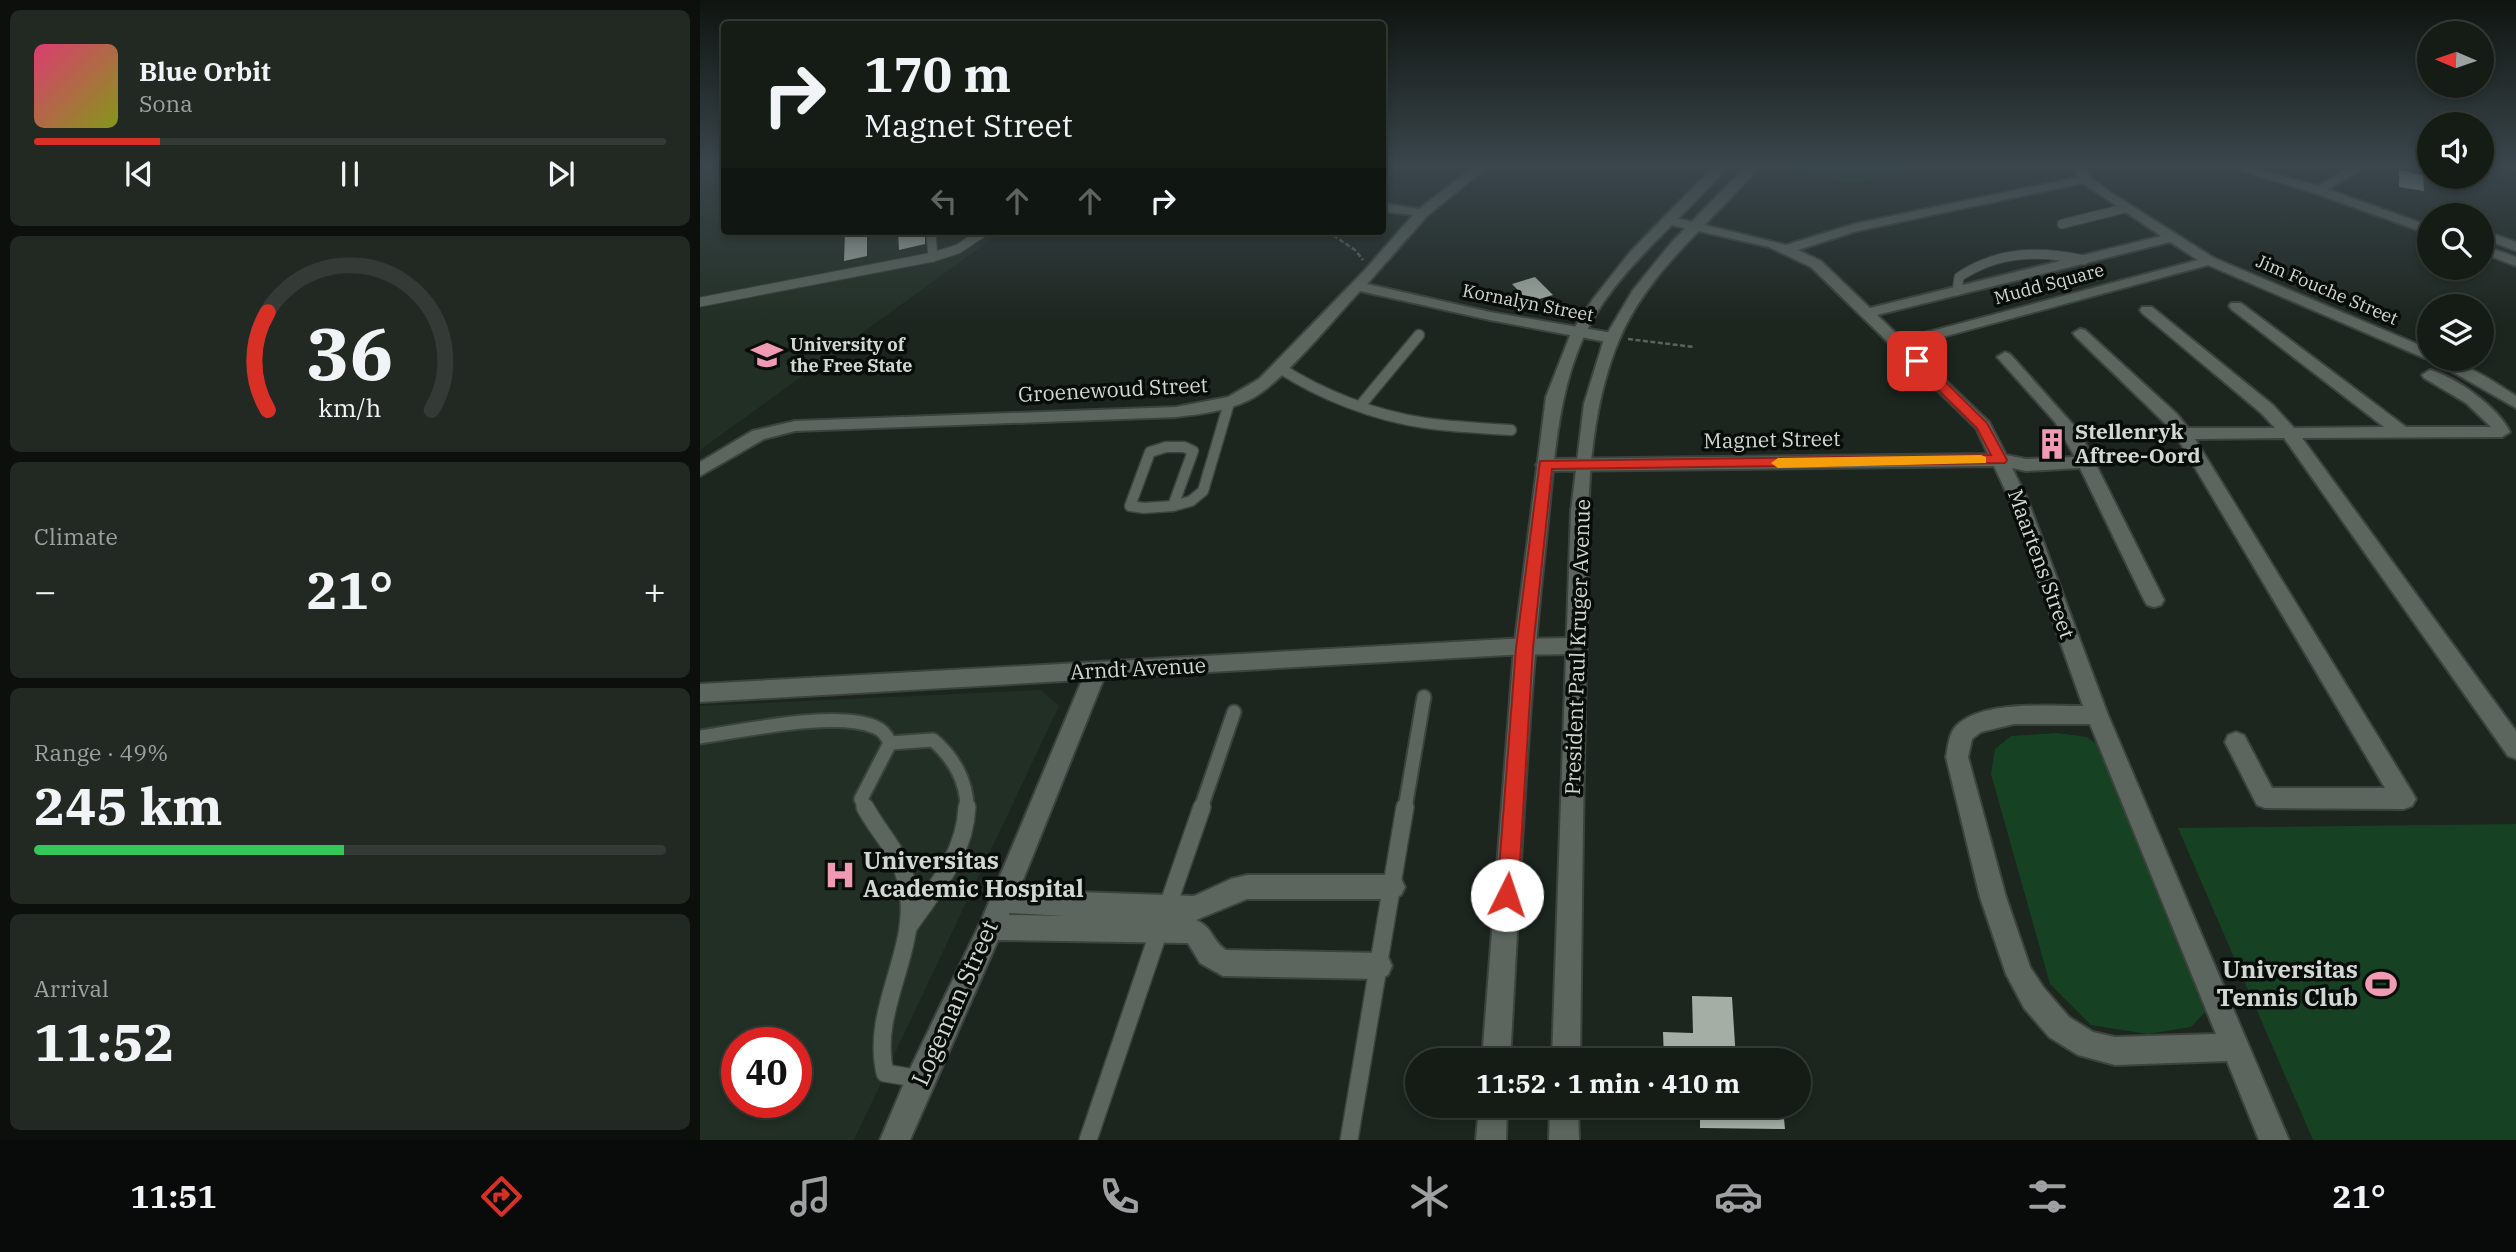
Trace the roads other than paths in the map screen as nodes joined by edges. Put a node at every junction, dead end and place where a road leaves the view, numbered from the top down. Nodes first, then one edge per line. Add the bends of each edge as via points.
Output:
1 (1418, 217) edge
2 (1671, 217) edge
3 (1703, 217) edge
4 (1905, 217) edge
5 (2089, 217) edge
6 (2139, 217) edge
7 (2393, 217) edge
8 (1668, 220) junction
9 (2062, 224) dead end
10 (1694, 226) junction
11 (2417, 226) edge
12 (931, 235) edge
13 (979, 235) edge
14 (2170, 238) junction
15 (2494, 239) edge
16 (2516, 247) edge
17 (1788, 249) junction
18 (2494, 254) edge
19 (933, 257) junction
20 (2084, 260) junction
21 (2209, 261) junction
22 (2516, 262) edge
23 (1356, 286) junction
24 (1957, 291) junction
25 (700, 302) edge
26 (2236, 306) dead end
27 (2147, 310) dead end
28 (1867, 313) junction
29 (1578, 333) junction
30 (2080, 333) dead end
31 (1419, 335) dead end
32 (1612, 338) junction
33 (1899, 344) junction
34 (2417, 350) edge
35 (2005, 357) dead end
36 (1279, 368) junction
37 (2462, 371) edge
38 (2430, 375) dead end
39 (1229, 403) junction
40 (2516, 403) edge
41 (1360, 406) junction
42 (1511, 430) dead end
43 (2290, 434) junction
44 (2404, 434) junction
45 (2184, 435) junction
46 (2080, 448) junction
47 (2000, 460) junction
48 (1585, 464) junction
49 (1545, 465) junction
50 (700, 470) edge
51 (1173, 506) junction
52 (2154, 600) dead end
53 (1576, 646) junction
54 (1524, 648) junction
55 (1096, 672) junction
56 (700, 693) edge
57 (1424, 697) dead end
58 (1234, 712) dead end
59 (2097, 715) junction
60 (700, 737) edge
61 (2236, 742) dead end
62 (890, 743) junction
63 (2516, 749) edge
64 (1392, 887) junction
65 (1001, 901) junction
66 (1163, 919) junction
67 (909, 926) junction
68 (991, 927) junction
69 (1379, 966) junction
70 (2235, 1047) junction
71 (1497, 1048) edge
72 (1566, 1048) edge
73 (920, 1079) junction
74 (1492, 1118) edge
75 (1564, 1118) edge
76 (895, 1140) edge
77 (1088, 1140) edge
78 (1349, 1140) edge
79 (1491, 1140) edge
80 (1564, 1140) edge
81 (2274, 1140) edge

1 - 23 street, Groenewoud Street
2 - 8 street, President Paul Kruger Avenue
3 - 10 street, President Paul Kruger Avenue
4 - 17 street
5 - 9 lane
6 - 14 street, Jim Fouche Street
7 - 11 street
8 - 10 street, Maartens Street
8 - 29 street, President Paul Kruger Avenue via 1620,272
10 - 17 street, Maartens Street
10 - 32 street, President Paul Kruger Avenue via 1627,308
12 - 19 lane
13 - 19 lane via 958,249
14 - 20 street, Mudd Square
14 - 21 street, Jim Fouche Street
15 - 16 street
17 - 28 street, Maartens Street via 1816,264
18 - 22 street
19 - 25 lane
20 - 24 street, Mudd Square
20 - 24 lane via 2056,253 2023,254 1969,270 1959,277
21 - 33 street, Mudd Square
21 - 34 street, Jim Fouche Street
23 - 29 street, Kornalyn Street
23 - 36 street, Groenewoud Street
24 - 28 street, Mudd Square
26 - 44 street
27 - 43 street via 2267,409
28 - 33 street, Maartens Street
29 - 32 street, Kornalyn Street
29 - 49 street, President Paul Kruger Avenue via 1554,397
30 - 45 street
31 - 41 lane
32 - 48 street, President Paul Kruger Avenue via 1596,382
33 - 47 street, Maartens Street via 1970,411
35 - 46 street via 2061,418
36 - 39 street, Groenewoud Street via 1257,390
36 - 41 lane
37 - 40 street
38 - 44 street, Magnet Street via 2473,401 2495,419 2502,432
39 - 50 street, Groenewoud Street via 1176,412 794,426 758,435
39 - 51 lane via 1201,496
41 - 42 lane via 1425,423
43 - 44 street, Magnet Street
43 - 45 street, Magnet Street
43 - 63 street
45 - 46 street, Magnet Street
45 - 61 street via 2404,799 2265,798
46 - 47 street, Magnet Street via 2026,465
46 - 52 street
47 - 48 street, Magnet Street
47 - 59 street, Maartens Street
48 - 49 street, Magnet Street
48 - 53 street, President Paul Kruger Avenue
49 - 54 street, President Paul Kruger Avenue
51 - 51 lane via 1136,509 1130,504 1150,452 1188,447 1193,451
53 - 54 street, Arndt Avenue
53 - 72 street, President Paul Kruger Avenue
54 - 55 street, Arndt Avenue
54 - 71 street, President Paul Kruger Avenue
55 - 56 street, Arndt Avenue
55 - 65 street, Logeman Street
57 - 64 lane
58 - 66 lane
59 - 70 street, Maartens Street
59 - 70 street via 2014,715 1975,724 1962,734 1957,758 2018,974 2059,1027 2088,1045 2115,1051
60 - 62 lane via 837,721 872,726 884,732
62 - 67 lane via 861,799 906,878
62 - 67 lane via 933,740 949,753 967,796 970,819 960,849
64 - 66 street via 1230,889 1206,905
64 - 69 lane
65 - 66 street
65 - 68 street, Logeman Street
66 - 68 street
66 - 69 street via 1199,935 1209,954 1223,963
66 - 77 lane
67 - 73 lane via 886,1014 880,1060 885,1073
68 - 73 street, Logeman Street
69 - 78 lane
70 - 81 street, Maartens Street
73 - 76 street, Logeman Street
74 - 79 street
75 - 80 street

